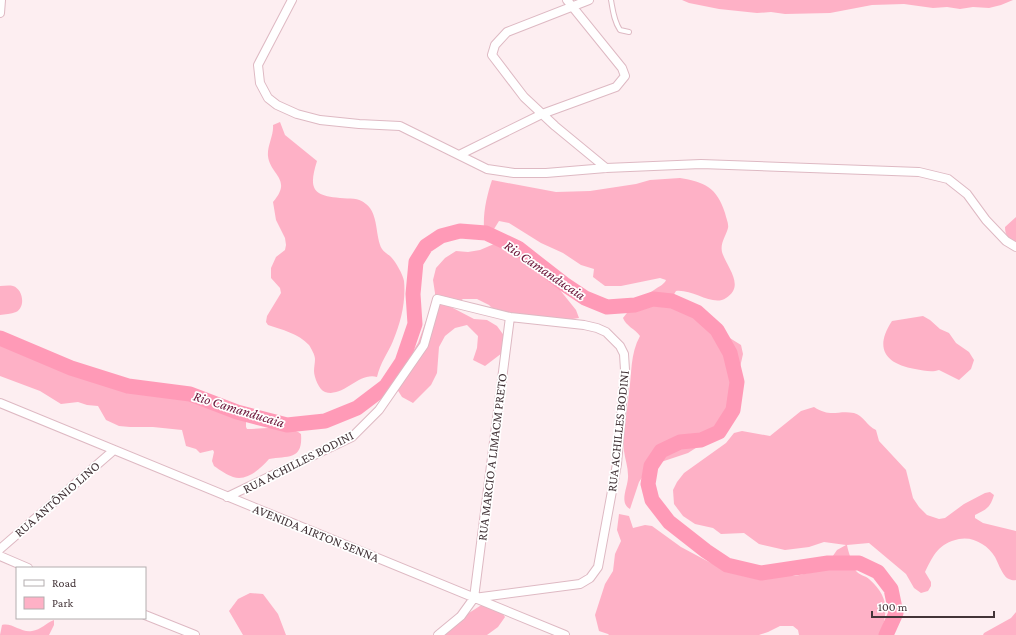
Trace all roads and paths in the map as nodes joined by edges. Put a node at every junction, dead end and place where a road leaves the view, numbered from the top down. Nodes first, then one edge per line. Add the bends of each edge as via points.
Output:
1 (1, 0) edge
2 (292, 0) edge
3 (589, 0) edge
4 (611, 0) edge
5 (570, 3) edge
6 (0, 12) edge
7 (629, 32) dead end
8 (542, 114) junction
9 (459, 155) junction
10 (606, 168) junction
11 (1016, 247) edge
12 (510, 317) junction
13 (0, 404) edge
14 (114, 450) junction
15 (227, 497) junction
16 (0, 549) edge
17 (0, 556) edge
18 (26, 567) edge
19 (474, 598) junction
20 (146, 615) edge
21 (195, 635) edge
22 (438, 635) edge
23 (564, 635) edge

1 - 6 street
2 - 9 street via 258,65 260,83 268,98 297,114 320,120 400,126
3 - 5 street
4 - 7 lane via 617,25 620,30
5 - 8 street via 507,32 495,45 492,55 524,97
5 - 8 street via 622,68 625,76 616,87
8 - 9 street
8 - 10 street
9 - 10 street via 487,169 514,173
10 - 11 street via 701,164 919,172 948,179 968,194 986,220 1006,241
12 - 15 street, RUA ACHILLES BODINI via 437,299 424,345 379,410 352,438
12 - 19 street, RUA MARCIO A LIMACM PRETO
12 - 19 street, RUA ACHILLES BODINI via 597,328 606,332 620,346 624,354 625,370 617,464 598,567 590,578 580,584
13 - 14 street, AVENIDA AIRTON SENNA
14 - 15 street, AVENIDA AIRTON SENNA
14 - 16 street, RUA ANTÔNIO LINO
15 - 19 street, AVENIDA AIRTON SENNA
17 - 18 street
19 - 22 street via 461,616
19 - 23 street, AVENIDA AIRTON SENNA
20 - 21 street

